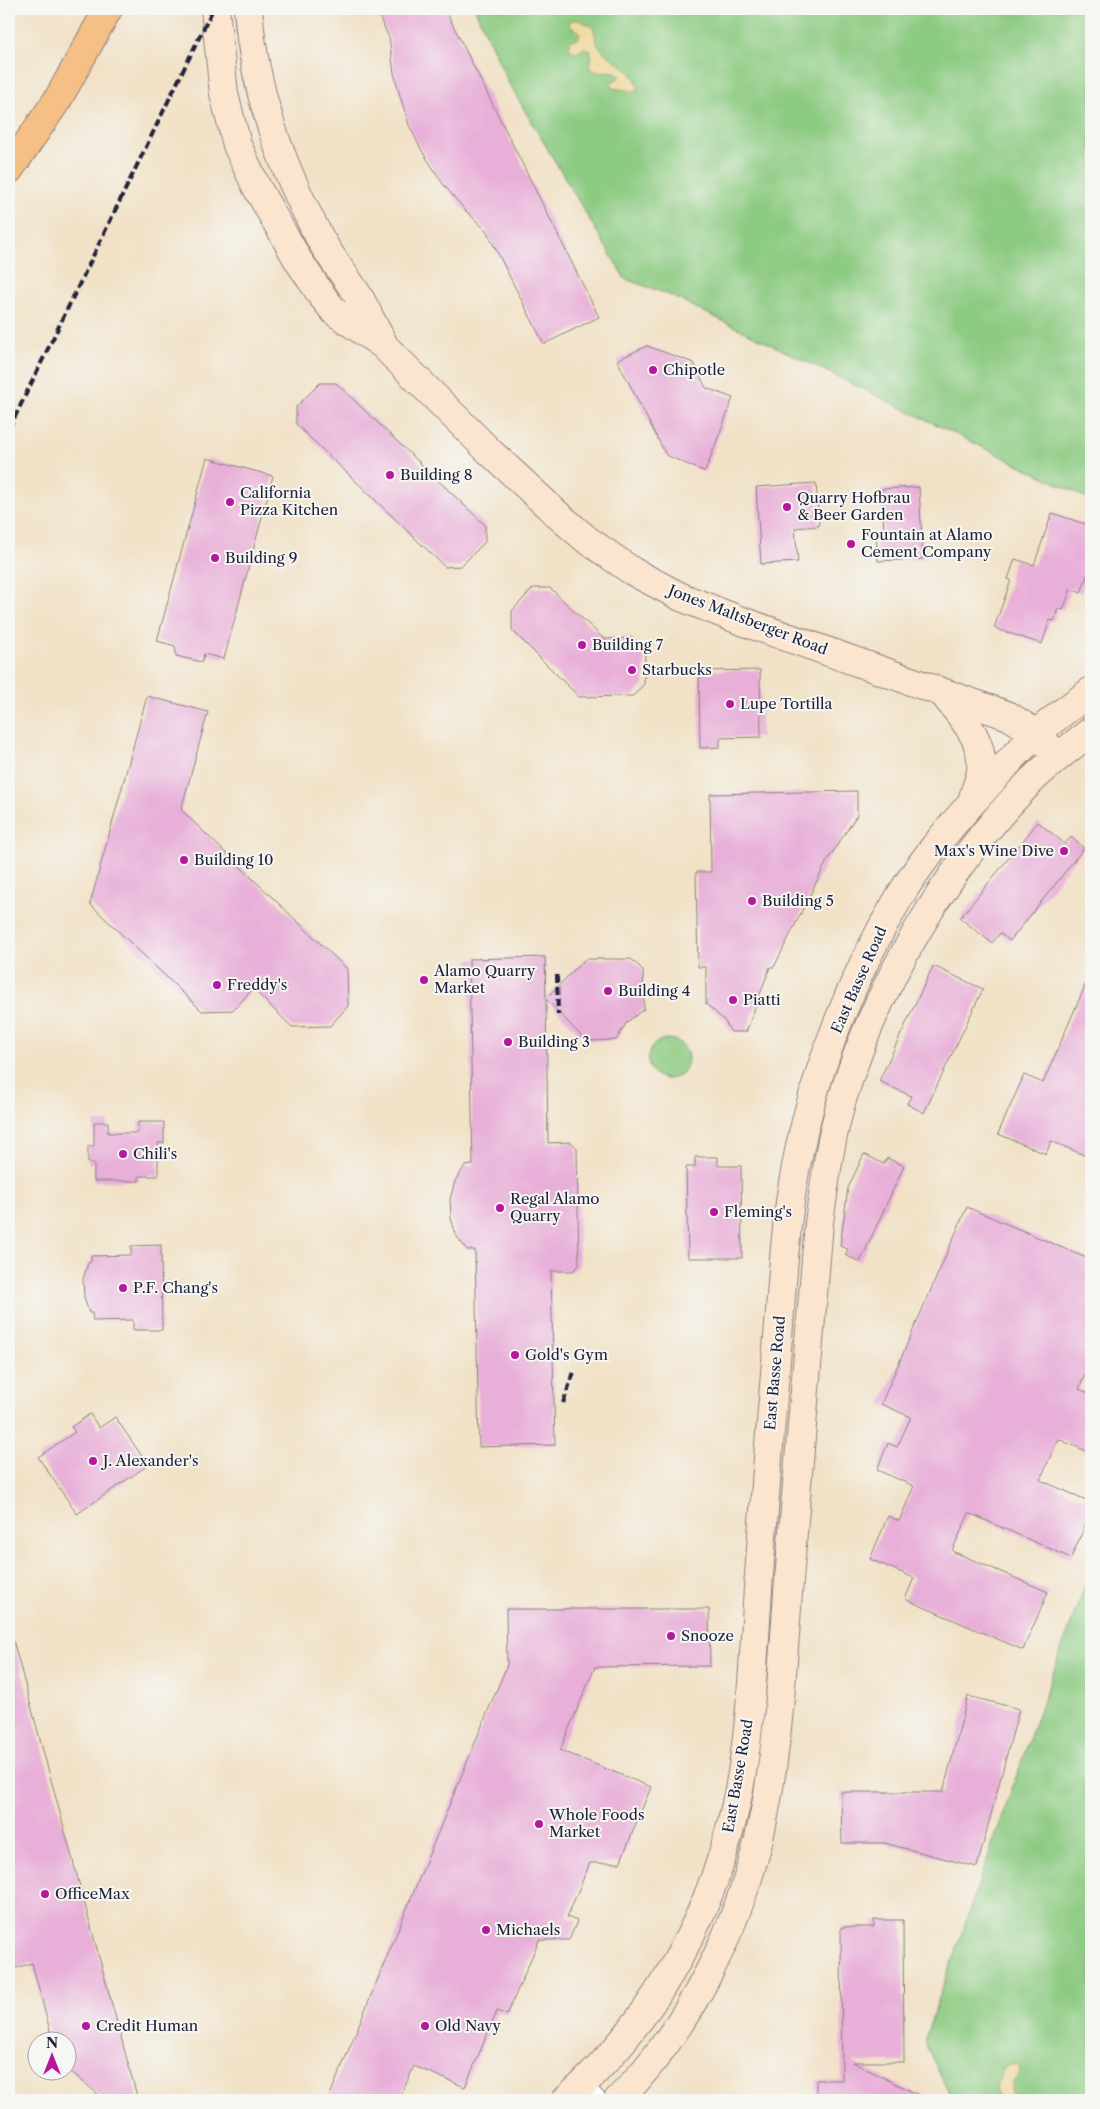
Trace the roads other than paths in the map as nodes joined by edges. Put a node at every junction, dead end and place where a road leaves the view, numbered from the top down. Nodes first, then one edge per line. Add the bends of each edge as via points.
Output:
1 (108, 9) edge
2 (216, 9) edge
3 (248, 9) edge
4 (9, 170) edge
5 (383, 345) junction
6 (1091, 690) edge
7 (943, 693) junction
8 (1091, 730) edge
9 (1037, 734) junction
10 (1059, 757) junction
11 (972, 802) junction
12 (748, 1715) junction
13 (777, 1717) junction
14 (581, 2095) edge
15 (618, 2100) edge

1 - 4 highway via 58,100
2 - 5 main road, Jones Maltsberger Road via 224,94 237,145 256,186 322,296 335,312
3 - 5 main road, Jones Maltsberger Road via 257,77 268,122 287,170 321,240 359,298
5 - 7 main road, Jones Maltsberger Road via 488,451 559,516 632,571 681,597 739,620
6 - 9 main road, East Basse Road
7 - 9 main road, Jones Maltsberger Road via 1009,716
7 - 11 main road via 978,743 980,771
8 - 10 main road, East Basse Road
9 - 10 main road, Jones Maltsberger Road
9 - 11 main road, East Basse Road
10 - 13 main road, East Basse Road via 1030,782 951,878 908,948 869,1029 842,1100 818,1223
11 - 12 main road, East Basse Road via 901,894 878,934 838,1023 805,1127 792,1190 785,1248
12 - 13 main road
12 - 14 main road, East Basse Road via 733,1820 698,1921 648,2007
13 - 15 main road, East Basse Road via 763,1823 742,1897 719,1952 680,2022

